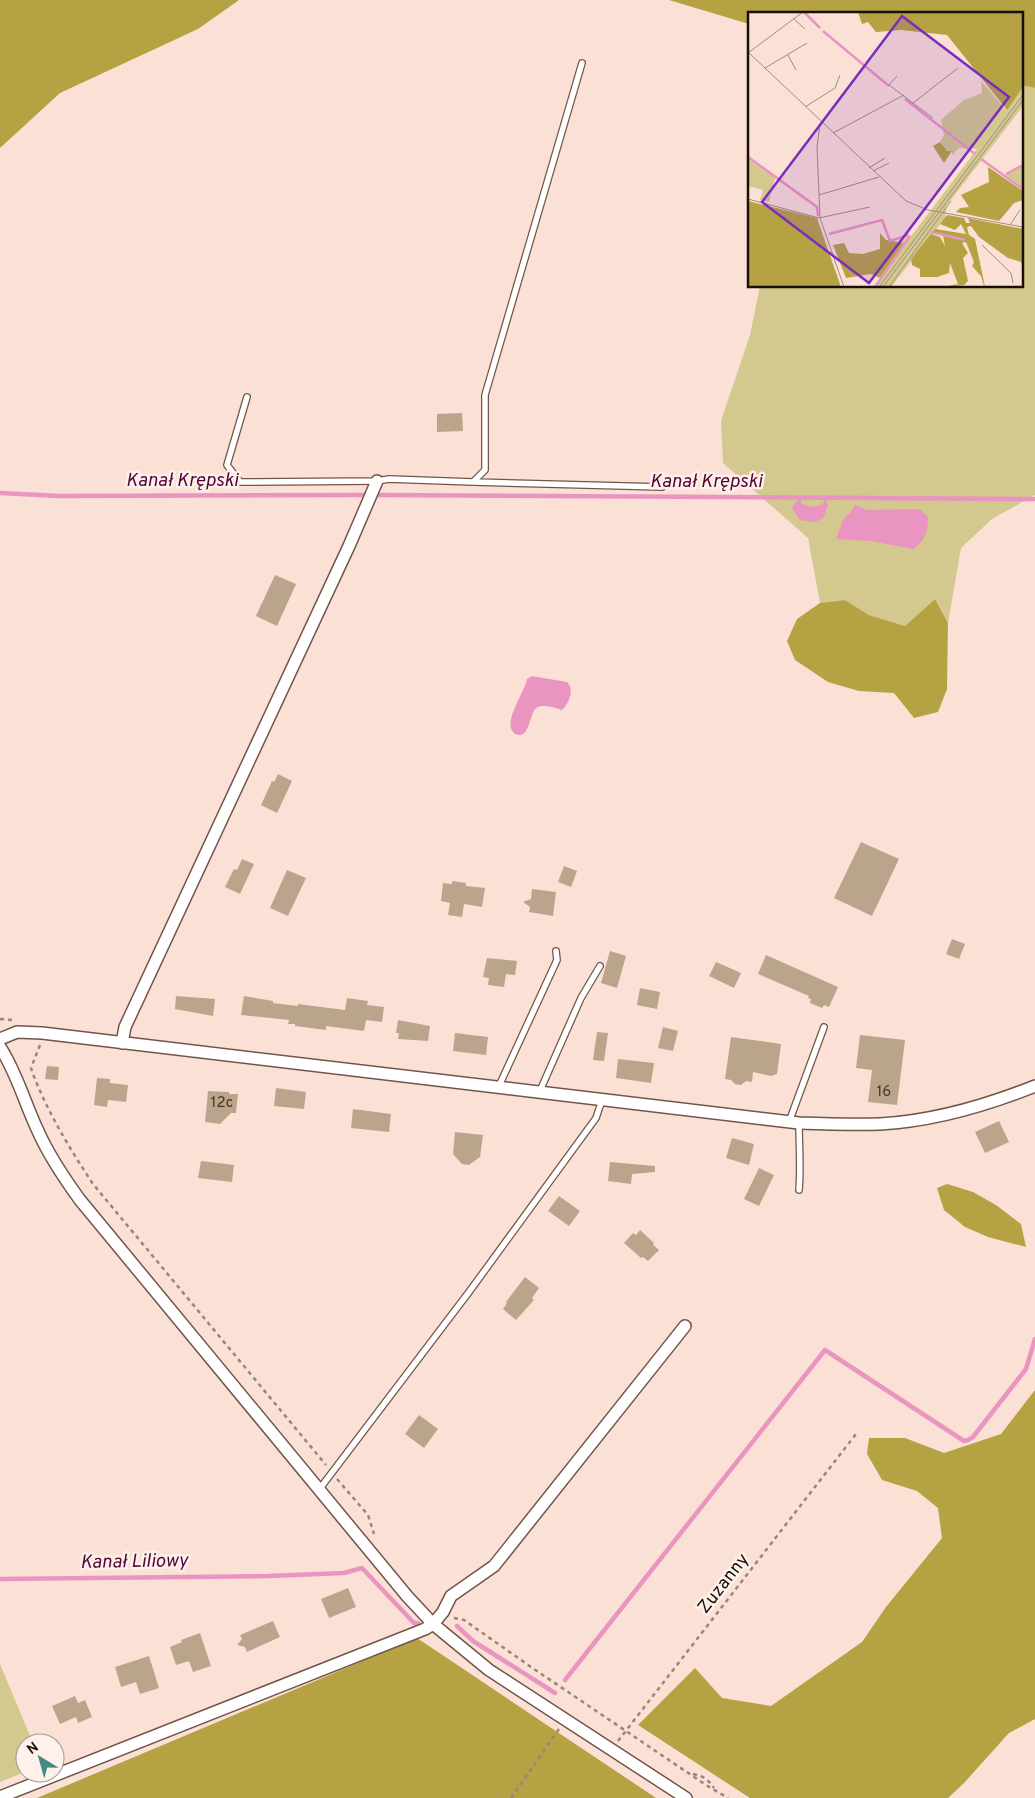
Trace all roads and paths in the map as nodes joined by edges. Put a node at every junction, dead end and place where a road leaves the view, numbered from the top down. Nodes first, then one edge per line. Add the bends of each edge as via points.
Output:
1 (582, 63) dead end
2 (247, 397) dead end
3 (377, 481) junction
4 (473, 482) junction
5 (662, 487) dead end
6 (556, 951) dead end
7 (600, 966) dead end
8 (824, 1026) dead end
9 (42, 1033) junction
10 (0, 1039) edge
11 (122, 1043) junction
12 (0, 1047) edge
13 (1035, 1086) edge
14 (498, 1088) junction
15 (539, 1093) junction
16 (602, 1100) junction
17 (794, 1122) junction
18 (800, 1190) dead end
19 (685, 1326) dead end
20 (856, 1434) dead end
21 (332, 1472) junction
22 (318, 1490) junction
23 (378, 1540) dead end
24 (443, 1612) junction
25 (433, 1624) junction
26 (565, 1720) junction
27 (625, 1731) junction
28 (612, 1750) junction
29 (0, 1797) edge
30 (511, 1798) edge
31 (686, 1798) edge
32 (728, 1798) edge

1 - 4 lane via 485,396 485,470
2 - 3 lane via 227,465 240,482
3 - 4 lane
3 - 11 street via 125,1026
4 - 5 lane
6 - 14 lane via 557,960
7 - 15 lane via 581,998
8 - 17 lane
9 - 10 street via 17,1032
9 - 11 street
9 - 21 path via 32,1071 50,1112 93,1184
11 - 14 street
12 - 22 street via 57,1168
13 - 17 street via 989,1103 913,1120 860,1125
14 - 15 street
15 - 16 street
16 - 17 street
16 - 21 lane via 596,1118
17 - 18 lane via 801,1172
19 - 24 street via 494,1566 451,1596
20 - 27 path, Zuzanny
21 - 22 lane
21 - 23 path via 368,1515
22 - 25 street
24 - 25 street
24 - 27 path via 464,1620
25 - 26 street via 489,1670
25 - 29 street
26 - 28 street
26 - 30 path
27 - 28 path, Zuzanny
27 - 32 path via 692,1774 702,1776
28 - 31 street

